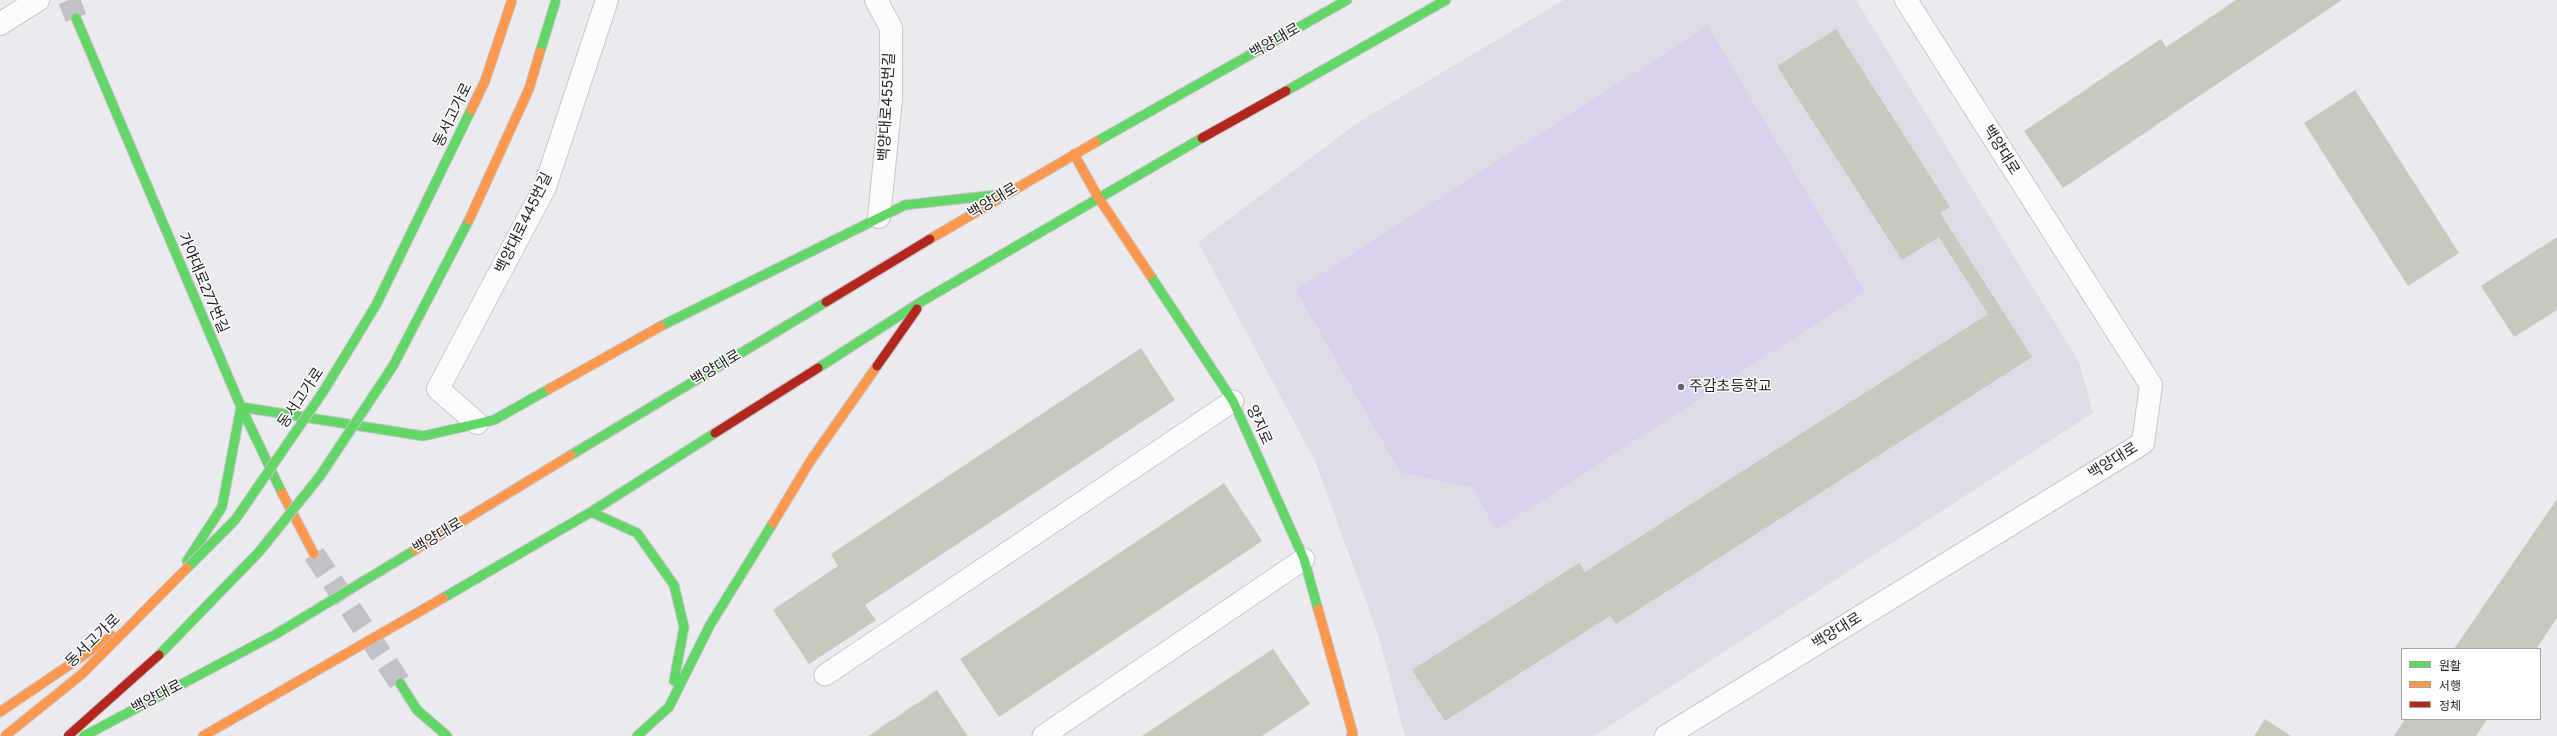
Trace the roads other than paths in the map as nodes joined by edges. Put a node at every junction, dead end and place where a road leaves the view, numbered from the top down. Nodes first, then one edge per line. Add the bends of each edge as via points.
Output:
1 (38, 0) edge
2 (512, 0) edge
3 (556, 0) edge
4 (607, 0) edge
5 (876, 0) edge
6 (1347, 0) edge
7 (1446, 0) edge
8 (1906, 0) edge
9 (76, 18) tunnel mouth
10 (0, 24) edge
11 (1074, 154) junction
12 (1004, 194) junction
13 (1098, 197) junction
14 (879, 217) junction
15 (924, 300) junction
16 (1233, 401) junction
17 (241, 407) junction
18 (477, 423) junction
19 (591, 512) junction
20 (314, 554) tunnel mouth
21 (1304, 559) junction
22 (825, 675) dead end
23 (400, 683) tunnel mouth
24 (669, 707) junction
25 (0, 712) edge
26 (1353, 735) edge
27 (5, 736) edge
28 (68, 736) edge
29 (84, 736) edge
30 (203, 736) edge
31 (447, 736) edge
32 (636, 736) edge
33 (1043, 736) edge
34 (1666, 736) edge

1 - 10 street
2 - 27 main road, 동서고가로, bridge via 485,81 376,305 318,399 235,520 82,674
3 - 28 main road, bridge via 528,89 463,232 393,366 320,476 259,552 174,641
4 - 18 street, 백양대로445번길 via 545,187 438,389
5 - 14 street, 백양대로455번길 via 891,28 891,99
6 - 11 main road, 백양대로
7 - 13 main road
8 - 34 street, 백양대로 via 2151,385 2142,443
9 - 17 main road, 가야대로277번길
11 - 12 main road, 백양대로
11 - 13 main road, 양지로
12 - 14 main road via 905,205
12 - 29 main road, 백양대로 via 276,634
13 - 15 main road
13 - 16 main road, 양지로
14 - 18 main road via 667,323 494,420
15 - 19 main road
15 - 24 main road via 802,474 710,626
16 - 21 main road, 양지로
16 - 22 lane
17 - 18 main road via 423,436
17 - 20 main road, 가야대로277번길
17 - 25 main road via 222,507 161,603
19 - 24 main road via 637,533 674,585 684,627
19 - 30 main road
21 - 26 main road, 양지로
21 - 33 lane
23 - 31 main road via 417,710
24 - 32 main road

